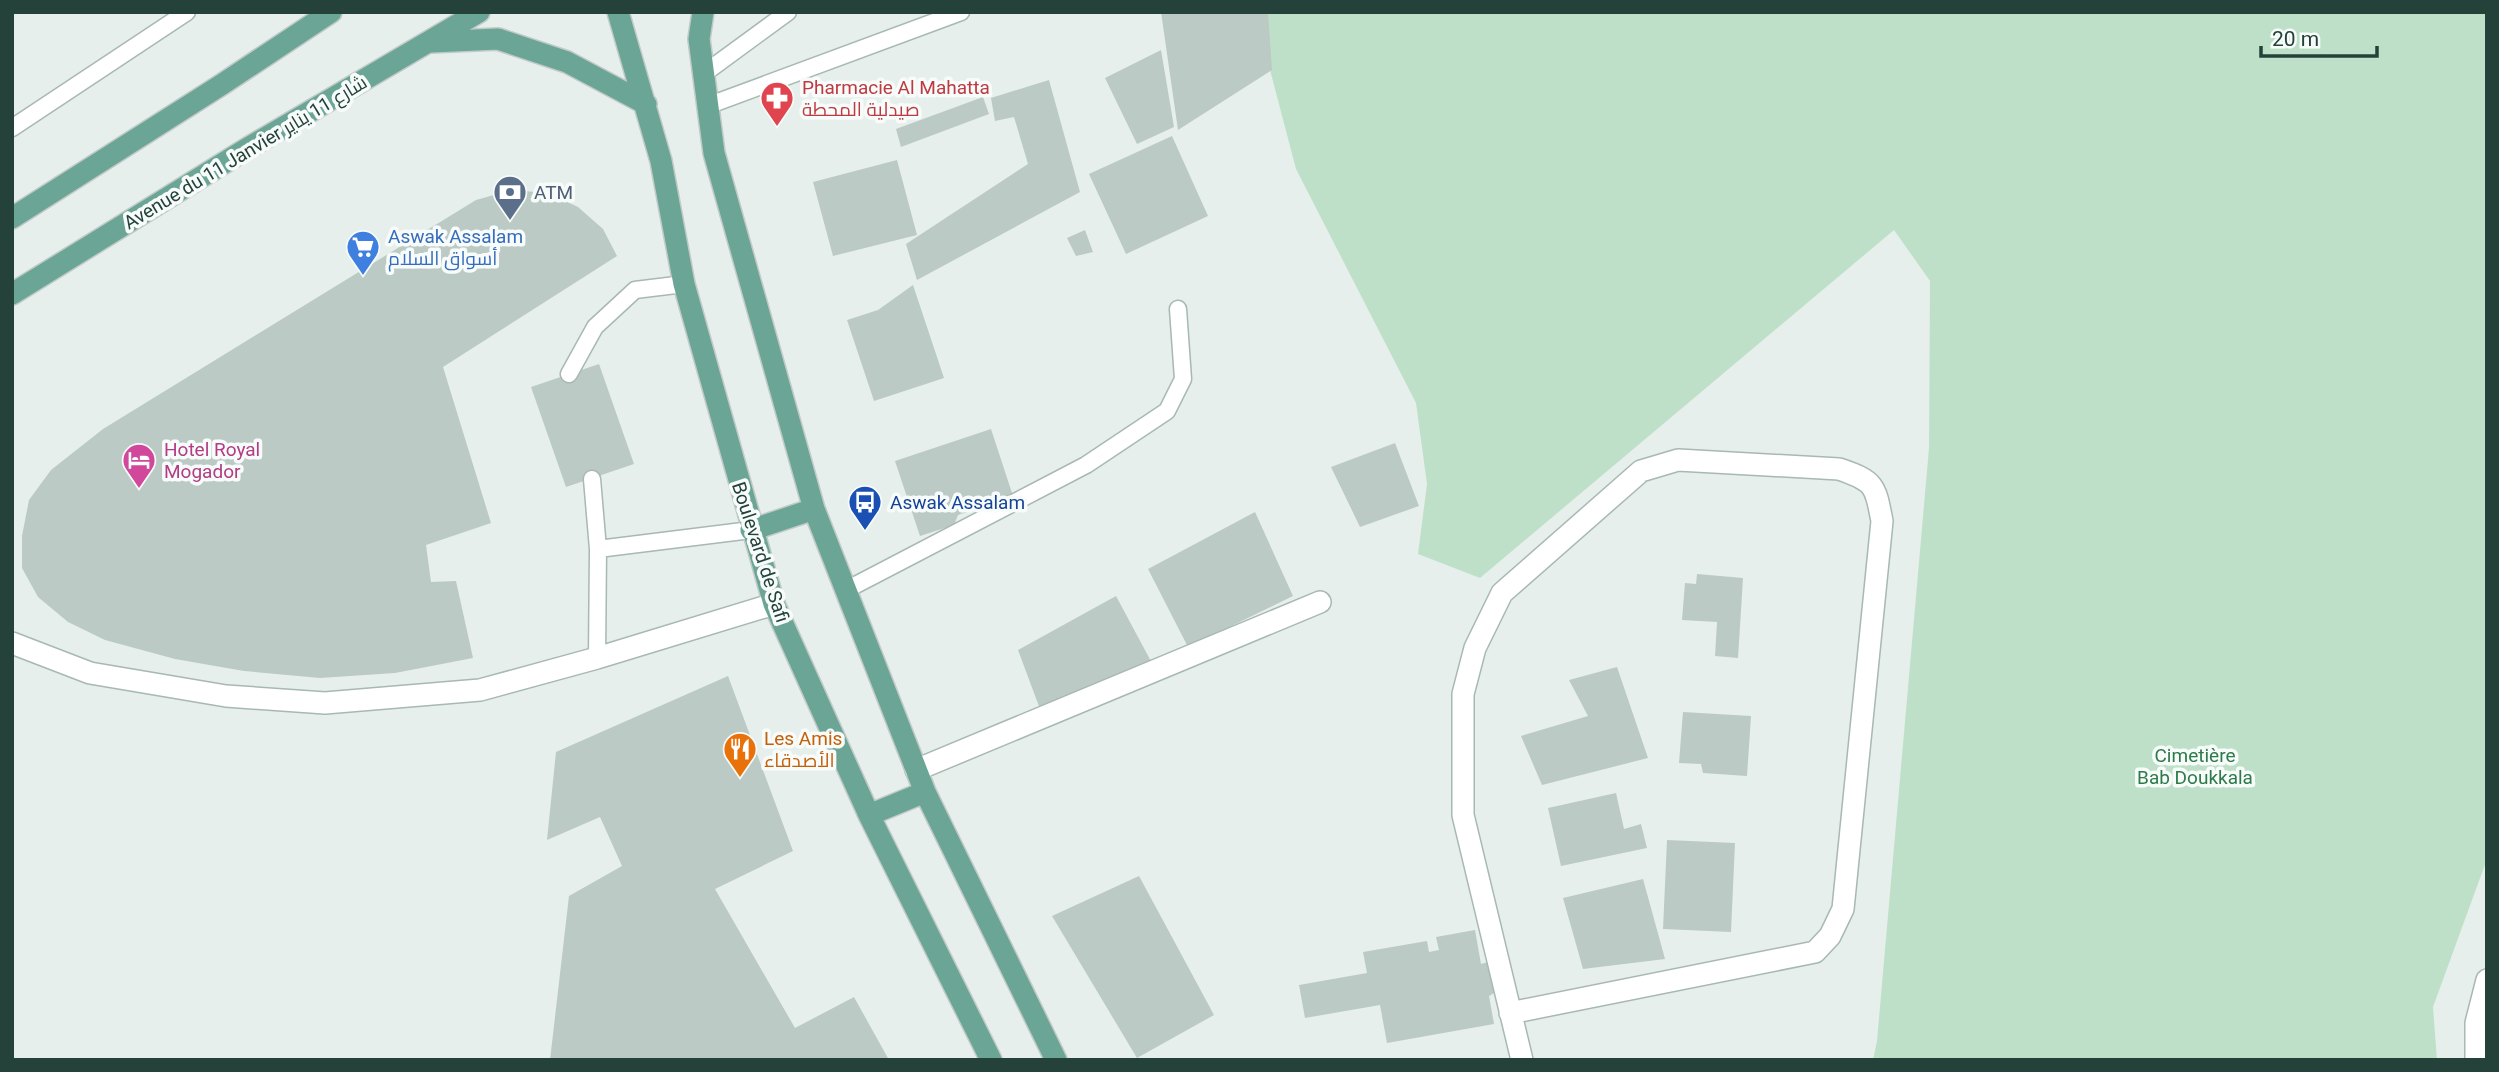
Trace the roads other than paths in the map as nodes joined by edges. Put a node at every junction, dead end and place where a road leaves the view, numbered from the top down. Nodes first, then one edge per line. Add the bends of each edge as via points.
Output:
1 (187, 12) edge
2 (331, 12) edge
3 (480, 12) edge
4 (618, 12) edge
5 (702, 12) edge
6 (788, 12) edge
7 (961, 12) edge
8 (425, 43) junction
9 (702, 75) junction
10 (646, 104) junction
11 (707, 106) junction
12 (12, 128) edge
13 (12, 218) edge
14 (684, 285) junction
15 (12, 295) edge
16 (1178, 309) dead end
17 (569, 374) dead end
18 (592, 479) dead end
19 (814, 509) junction
20 (751, 530) junction
21 (598, 549) junction
22 (846, 590) junction
23 (1320, 602) dead end
24 (774, 604) junction
25 (12, 643) edge
26 (597, 658) junction
27 (916, 770) junction
28 (925, 792) junction
29 (869, 815) junction
30 (2487, 979) edge
31 (1510, 1013) junction
32 (991, 1060) edge
33 (1056, 1060) edge
34 (1522, 1060) edge
35 (2476, 1060) edge

1 - 12 lane
2 - 13 main road
3 - 8 main road, Avenue du 11 Janvier شارع 11 يناير
4 - 10 main road, Boulevard de Safi
5 - 9 main road
6 - 9 lane
7 - 11 lane
8 - 10 main road via 498,39 567,62
8 - 15 main road, Avenue du 11 Janvier شارع 11 يناير
9 - 11 main road
10 - 14 main road, Boulevard de Safi
11 - 19 main road via 714,153
14 - 17 lane via 635,290 595,327
14 - 20 main road, Boulevard de Safi
16 - 22 lane via 1183,379 1167,411 1086,465
18 - 21 lane
19 - 20 main road
19 - 22 main road
20 - 21 lane
20 - 24 main road, Boulevard de Safi
21 - 26 lane
22 - 27 main road
23 - 27 street
24 - 26 street
24 - 29 main road, Boulevard de Safi
25 - 26 street via 90,673 116,678 226,696 325,703 480,690
27 - 28 main road
28 - 29 main road
28 - 33 main road
29 - 32 main road, Boulevard de Safi
30 - 35 street via 2476,1023
31 - 31 street via 1463,815 1463,694 1475,648 1502,593 1641,471 1678,460 1839,469 1861,476 1876,490 1882,521 1843,909 1830,936 1815,952
31 - 34 street

